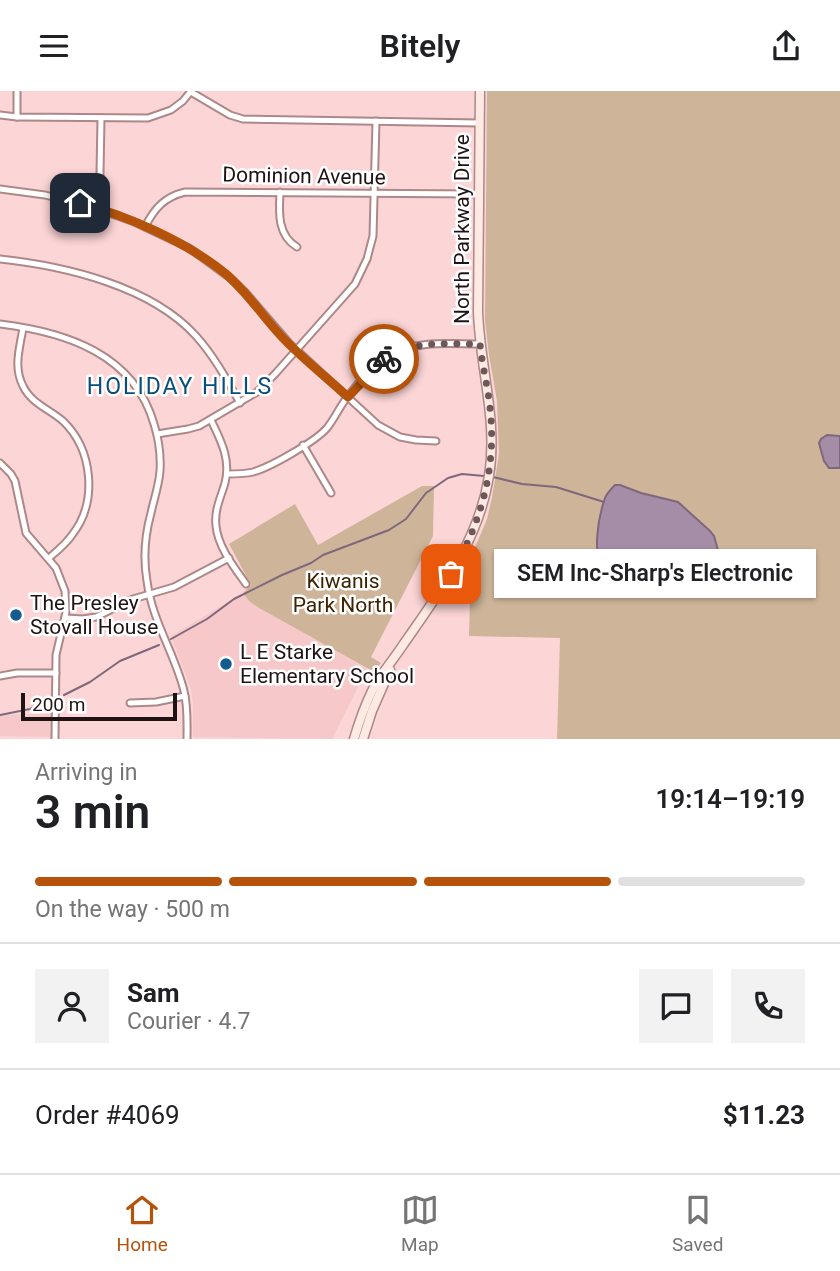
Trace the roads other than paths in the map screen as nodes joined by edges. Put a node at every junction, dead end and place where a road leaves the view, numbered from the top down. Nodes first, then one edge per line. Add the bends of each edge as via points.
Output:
1 (17, 91) edge
2 (191, 91) edge
3 (480, 91) edge
4 (0, 115) edge
5 (17, 117) junction
6 (101, 118) junction
7 (376, 121) junction
8 (480, 123) junction
9 (0, 189) edge
10 (279, 192) junction
11 (374, 193) junction
12 (479, 194) junction
13 (91, 206) junction
14 (145, 227) junction
15 (297, 247) dead end
16 (0, 259) edge
17 (0, 324) edge
18 (23, 328) junction
19 (480, 344) junction
20 (296, 351) junction
21 (348, 397) junction
22 (240, 403) junction
23 (211, 420) junction
24 (157, 434) junction
25 (436, 441) dead end
26 (303, 445) junction
27 (0, 463) edge
28 (227, 474) junction
29 (331, 493) dead end
30 (49, 558) junction
31 (229, 558) junction
32 (246, 584) dead end
33 (149, 594) junction
34 (65, 618) junction
35 (407, 639) junction
36 (56, 673) junction
37 (0, 676) edge
38 (185, 696) junction
39 (130, 703) dead end
40 (55, 739) edge
41 (187, 739) edge
42 (354, 739) edge
43 (363, 739) edge

1 - 5 street
2 - 6 street via 160,115
2 - 7 street via 239,119
3 - 8 main road, North Parkway Drive
4 - 5 street
5 - 6 street
6 - 13 street via 100,174
7 - 8 street
7 - 11 street
8 - 12 main road, North Parkway Drive
9 - 13 street
10 - 11 street, Dominion Avenue
10 - 14 street, Dominion Avenue via 180,193 161,203
10 - 15 street via 283,230
11 - 12 street, Dominion Avenue
11 - 20 street via 373,236 361,274
12 - 19 main road, North Parkway Drive
13 - 14 street
14 - 20 street via 189,248 224,273
16 - 22 street via 93,278 164,309 204,344
17 - 18 street
18 - 24 street via 71,340 109,359 142,395
18 - 30 street via 17,367 23,386 32,399 69,428 88,471 88,496 81,520
19 - 21 street via 429,344 400,351 381,362
19 - 35 main road, North Parkway Drive via 492,421 489,478 465,551
20 - 21 street
20 - 22 street via 261,389
21 - 25 street via 390,432
21 - 26 street via 326,429
22 - 23 street
23 - 24 street via 195,428
23 - 28 street via 225,451
24 - 33 street via 160,473 145,548
26 - 28 street via 255,471
26 - 29 street
27 - 30 street via 19,491 26,533
28 - 31 street via 215,520
30 - 34 street via 65,591
31 - 32 street
31 - 33 street via 174,587
33 - 34 street via 96,617
33 - 38 street
34 - 36 street
35 - 42 main road, North Parkway Drive via 374,688
35 - 43 main road, North Parkway Drive via 378,694
36 - 37 street
36 - 40 street
38 - 39 street
38 - 41 street

